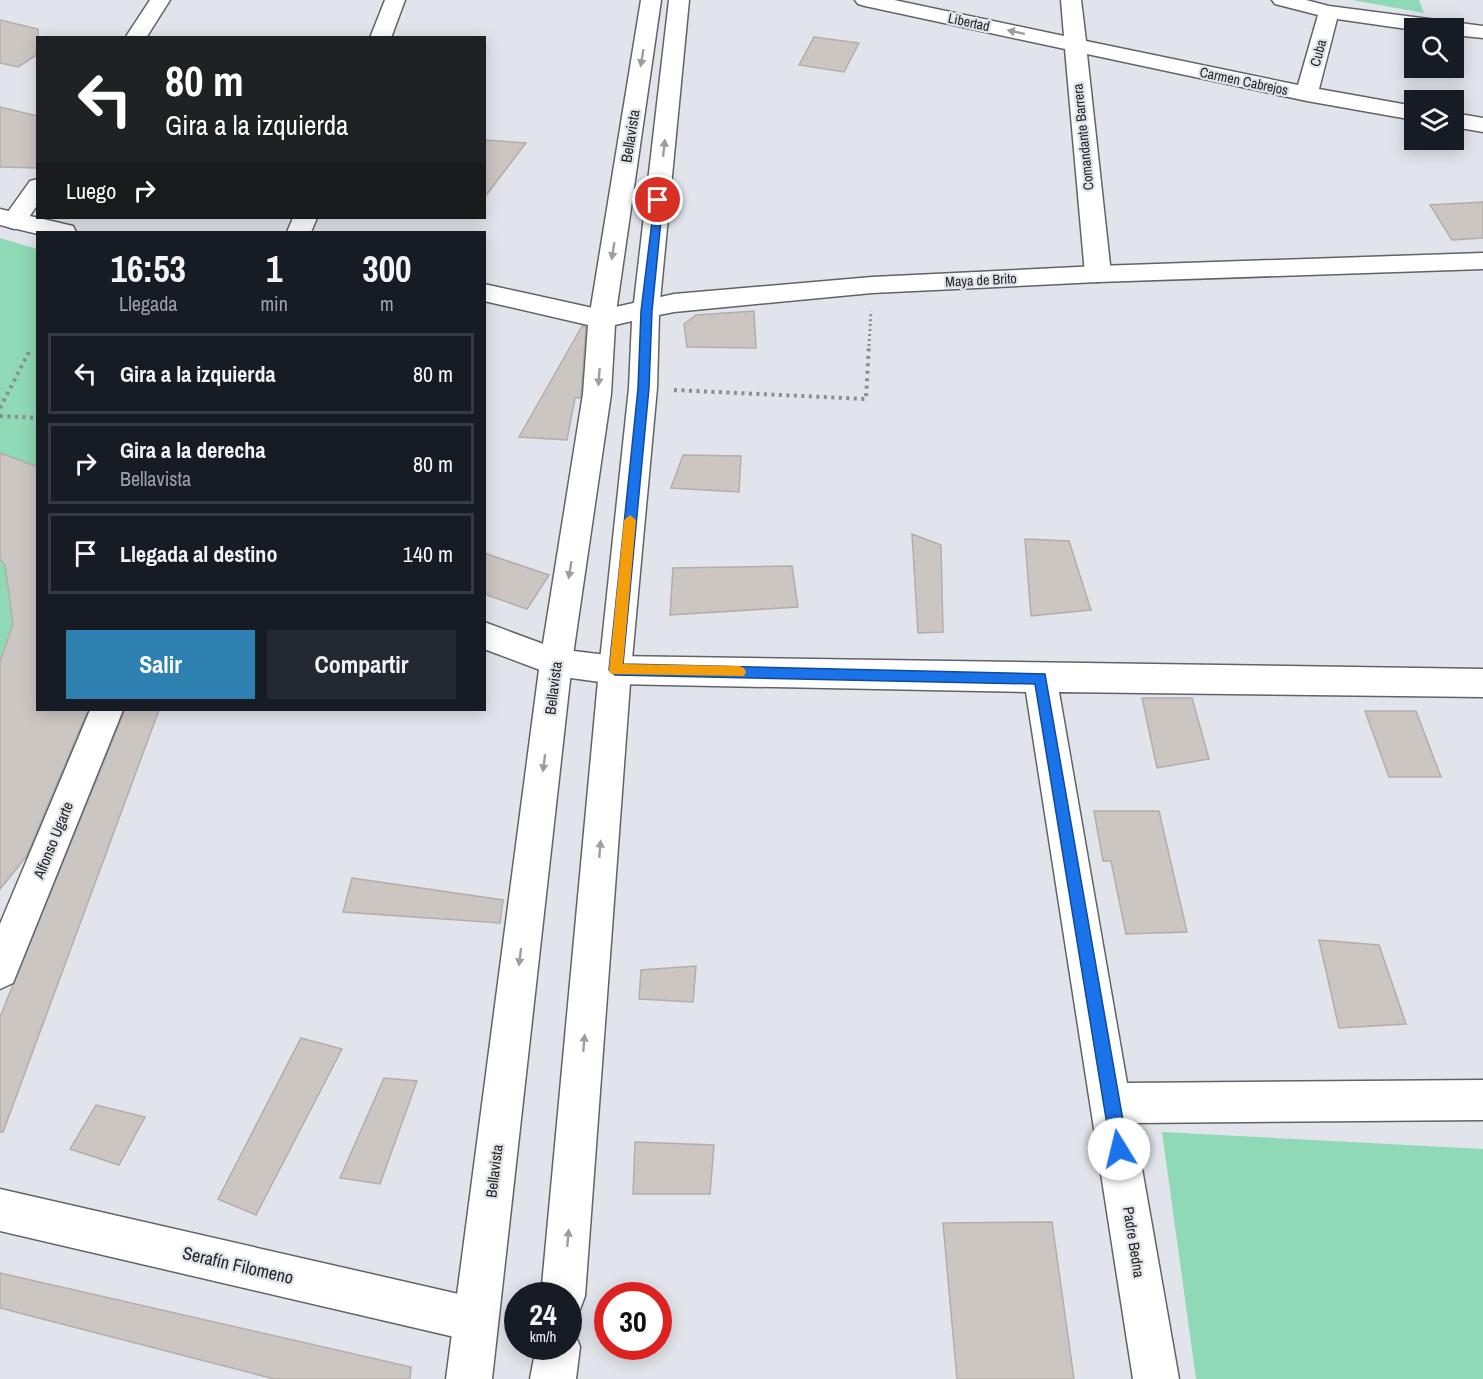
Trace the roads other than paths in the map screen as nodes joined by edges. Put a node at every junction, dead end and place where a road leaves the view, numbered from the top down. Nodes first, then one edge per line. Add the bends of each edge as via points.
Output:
1 (160, 0) edge
2 (395, 0) edge
3 (651, 0) edge
4 (679, 0) edge
5 (865, 0) edge
6 (1071, 0) edge
7 (1282, 0) edge
8 (1329, 12) junction
9 (1404, 19) edge
10 (1464, 30) edge
11 (1483, 32) edge
12 (136, 36) edge
13 (381, 36) edge
14 (1074, 44) junction
15 (1307, 94) junction
16 (1404, 111) edge
17 (1464, 122) edge
18 (1483, 125) edge
19 (36, 188) edge
20 (7, 219) edge
21 (60, 231) edge
22 (1483, 261) edge
23 (1098, 274) junction
24 (486, 292) edge
25 (646, 311) junction
26 (602, 319) junction
27 (486, 636) edge
28 (556, 662) junction
29 (615, 670) junction
30 (1040, 678) junction
31 (1483, 683) edge
32 (106, 711) edge
33 (0, 970) edge
34 (1483, 1100) edge
35 (1112, 1103) junction
36 (0, 1210) edge
37 (564, 1282) edge
38 (476, 1320) junction
39 (556, 1360) edge
40 (469, 1379) edge
41 (553, 1379) edge
42 (1156, 1379) edge

1 - 12 street
2 - 13 street
3 -> 26 street, Bellavista
25 -> 4 street
14 -> 5 street, Libertad
6 - 14 street, Comandante Barrera
7 - 8 street
8 - 9 street
8 - 15 street, Cuba
10 - 11 street
14 - 15 street, Carmen Cabrejos
14 - 23 street, Comandante Barrera
15 - 16 street, Carmen Cabrejos
17 - 18 street
19 - 20 street
20 - 21 street
22 - 23 street, Maya de Brito
23 - 25 street, Maya de Brito via 872,285 674,303
24 - 26 street, Maya de Brito
25 - 26 street, Maya de Brito
25 - 29 street via 643,388
26 -> 28 street, Bellavista via 597,394
27 - 28 street
28 - 29 street
28 -> 38 street, Bellavista
29 - 30 street
37 -> 29 street
30 - 31 street
30 - 35 street, Padre Bedna
32 - 33 street, Alfonso Ugarte
34 - 35 street
35 - 42 street, Padre Bedna
36 - 38 street, Serafín Filomeno
38 - 40 street, Bellavista
39 - 41 street

